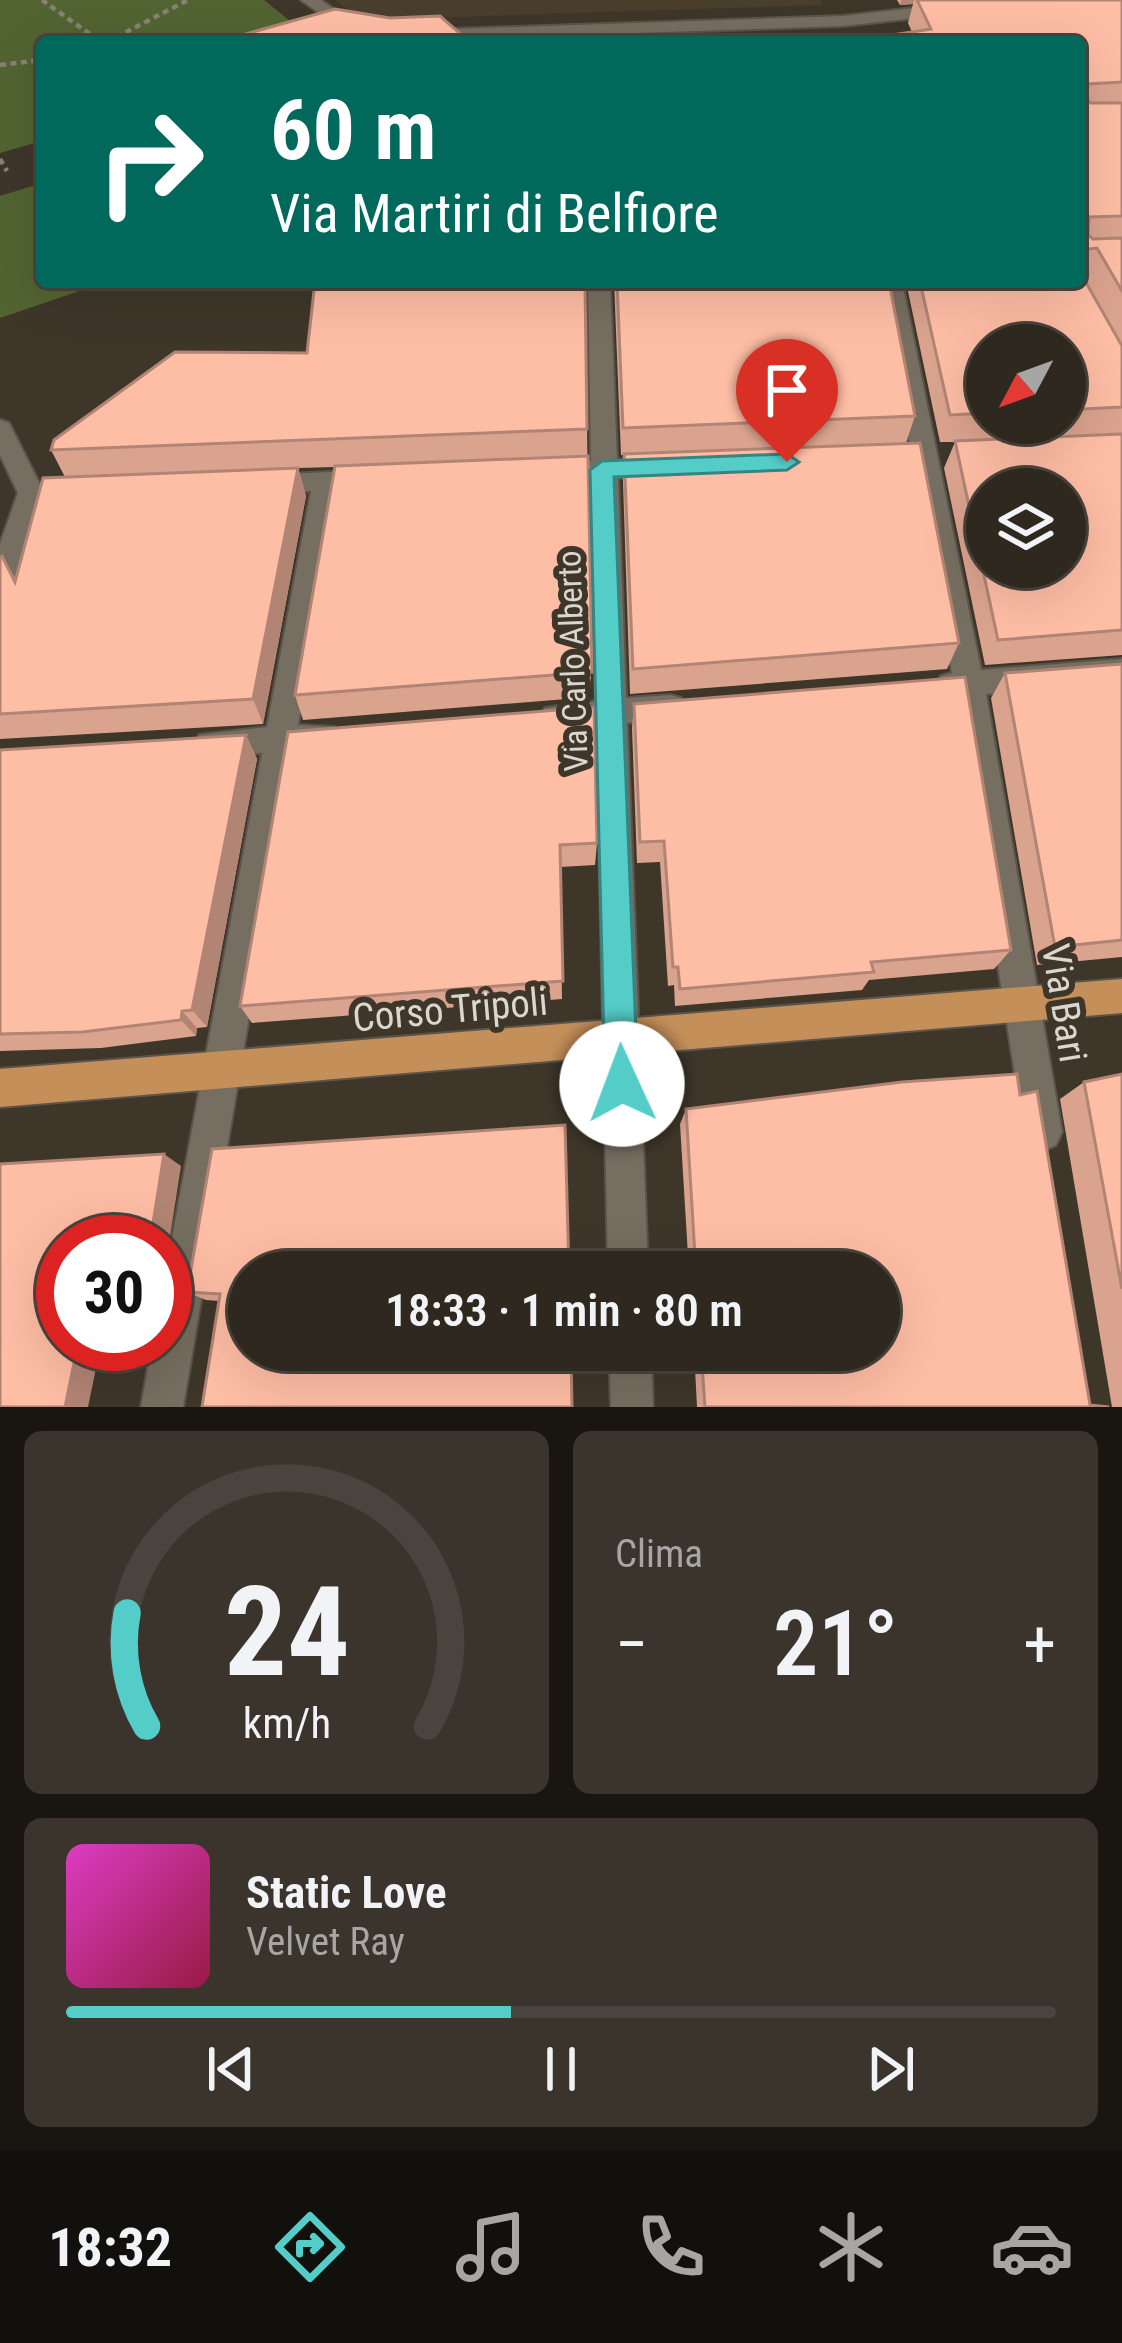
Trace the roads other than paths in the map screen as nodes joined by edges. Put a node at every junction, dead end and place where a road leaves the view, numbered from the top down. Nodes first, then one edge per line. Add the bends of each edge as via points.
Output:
1 (310, 0) edge
2 (837, 0) edge
3 (1033, 0) edge
4 (844, 21) junction
5 (373, 34) edge
6 (394, 36) edge
7 (547, 36) edge
8 (846, 36) edge
9 (599, 288) edge
10 (892, 288) edge
11 (0, 429) edge
12 (694, 466) edge
13 (602, 470) junction
14 (533, 472) edge
15 (395, 478) edge
16 (326, 481) junction
17 (236, 485) edge
18 (0, 584) edge
19 (1122, 671) edge
20 (969, 683) junction
21 (924, 687) edge
22 (699, 705) edge
23 (609, 712) junction
24 (514, 720) edge
25 (349, 734) edge
26 (278, 740) junction
27 (185, 746) edge
28 (1122, 996) edge
29 (1023, 1004) junction
30 (620, 1038) junction
31 (220, 1070) junction
32 (0, 1088) edge
33 (1049, 1170) edge
34 (627, 1251) edge
35 (631, 1371) edge
36 (162, 1407) edge
37 (632, 1407) edge

1 - 5 street via 352,32
2 - 4 street
3 - 4 street
4 - 7 street
4 - 8 street
6 - 7 street
9 - 13 street, Via Carlo Alberto
10 - 20 street, Via Bari
11 - 18 street via 42,493
12 - 13 street
13 - 14 street
13 - 23 street, Via Carlo Alberto
15 - 16 street
16 - 17 street
16 - 26 street
19 - 20 street
20 - 21 street
20 - 29 street, Via Bari
22 - 23 street
23 - 24 street
23 - 30 street, Via Carlo Alberto
25 - 26 street
26 - 27 street
26 - 31 street
28 - 29 main road, Corso Tripoli
29 - 30 main road, Corso Tripoli
29 - 33 street, Via Bari
30 - 31 main road, Corso Tripoli
30 - 34 street, Via Carlo Alberto
31 - 32 main road, Corso Tripoli
31 - 36 street
35 - 37 street

